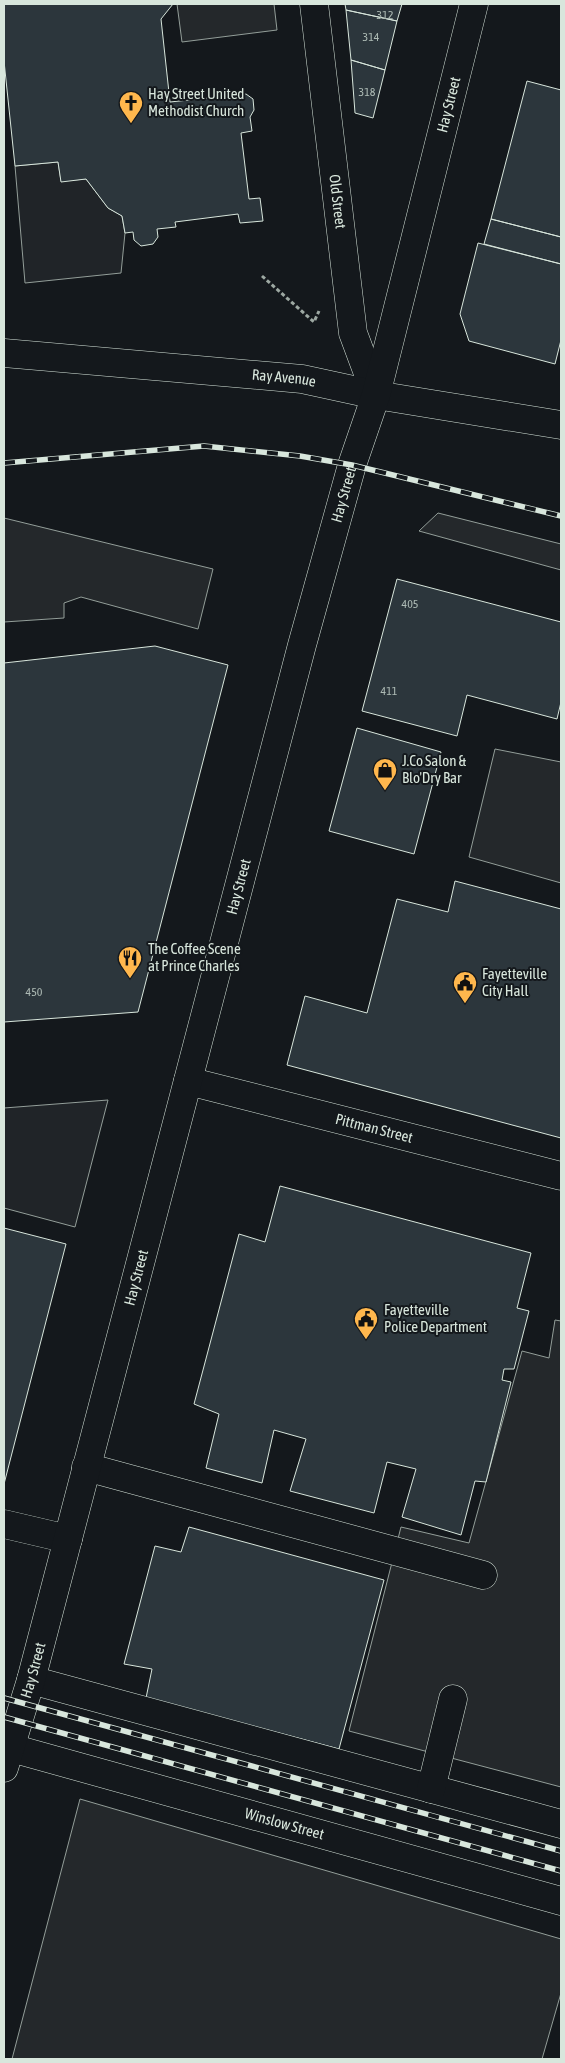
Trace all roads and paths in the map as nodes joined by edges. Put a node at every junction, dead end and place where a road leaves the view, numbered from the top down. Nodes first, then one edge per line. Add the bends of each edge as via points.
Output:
1 (314, 4) edge
2 (474, 4) edge
3 (262, 276) dead end
4 (320, 309) dead end
5 (4, 353) edge
6 (376, 395) junction
7 (561, 425) edge
8 (188, 1081) junction
9 (561, 1176) edge
10 (86, 1467) junction
11 (4, 1524) edge
12 (68, 1540) junction
13 (483, 1575) dead end
14 (31, 1680) junction
15 (453, 1700) dead end
16 (5, 1754) edge
17 (431, 1789) junction
18 (561, 1824) edge
19 (561, 1901) edge

1 - 6 street, Old Street via 353,333
2 - 6 street, Hay Street
3 - 4 path via 314,322
5 - 6 street, Ray Avenue via 302,379
6 - 7 street, Ray Avenue
6 - 8 street, Hay Street via 352,465 302,646
8 - 9 street, Pittman Street
8 - 10 street, Hay Street
10 - 12 street, Hay Street
10 - 13 street
11 - 12 street
12 - 14 street, Hay Street
14 - 16 street, Hay Street
14 - 17 street
15 - 17 street
16 - 19 street, Winslow Street
17 - 18 street

